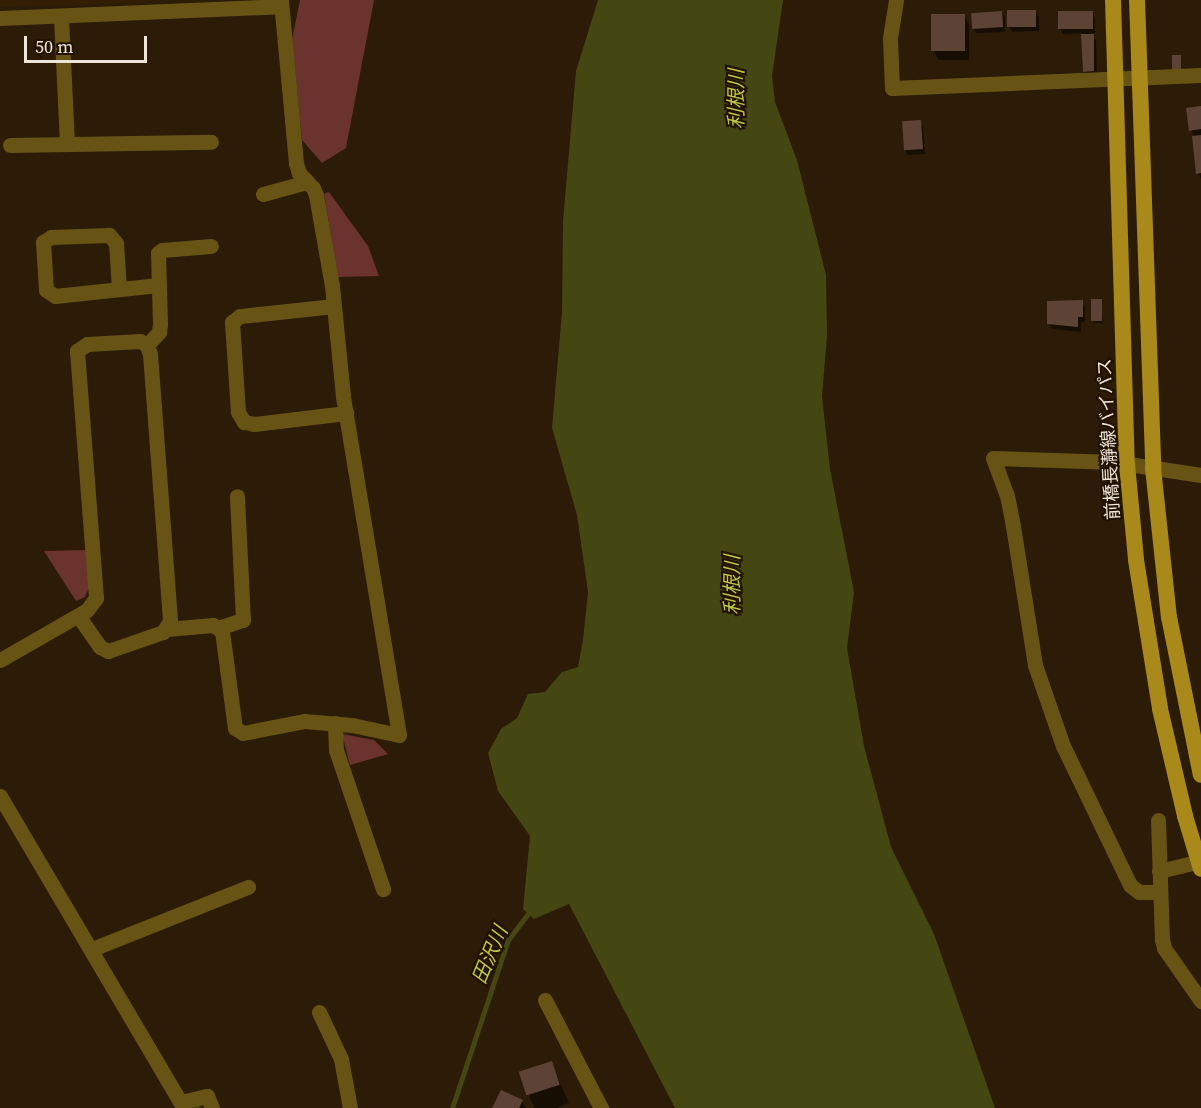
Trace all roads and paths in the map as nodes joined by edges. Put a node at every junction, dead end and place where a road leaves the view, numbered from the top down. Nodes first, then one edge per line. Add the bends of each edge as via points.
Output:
1 (896, 0) edge
2 (1113, 0) edge
3 (1137, 0) edge
4 (281, 3) edge
5 (61, 17) junction
6 (0, 18) edge
7 (1201, 75) edge
8 (1139, 78) junction
9 (1115, 79) junction
10 (211, 142) dead end
11 (68, 144) junction
12 (10, 145) dead end
13 (307, 182) junction
14 (263, 194) dead end
15 (211, 246) dead end
16 (158, 285) junction
17 (119, 289) junction
18 (334, 306) junction
19 (147, 345) junction
20 (346, 413) junction
21 (1128, 464) junction
22 (1153, 468) junction
23 (1201, 475) edge
24 (237, 496) dead end
25 (78, 616) junction
26 (218, 628) junction
27 (167, 629) junction
28 (0, 660) edge
29 (335, 723) junction
30 (1201, 775) edge
31 (0, 796) edge
32 (1158, 820) dead end
33 (1200, 864) edge
34 (1159, 871) junction
35 (248, 887) dead end
36 (383, 889) dead end
37 (1160, 892) junction
38 (92, 949) junction
39 (545, 1000) dead end
40 (1201, 1000) edge
41 (319, 1012) dead end
42 (182, 1105) edge
43 (213, 1108) edge
44 (350, 1108) edge
45 (601, 1108) edge

1 - 9 street via 890,39 892,88
2 - 9 main road, 前橋長瀞線バイパス
3 - 8 main road
4 - 5 street
4 - 13 street via 295,156 299,173
5 - 6 street
5 - 11 street
7 - 8 street
8 - 9 street
8 - 22 main road
9 - 21 main road, 前橋長瀞線バイパス
10 - 11 street
11 - 12 street
13 - 14 street
13 - 18 street via 316,195
15 - 16 street via 162,250 157,259
16 - 17 street
16 - 19 street via 159,332
17 - 17 street via 55,296 46,290 43,242 51,237 109,235 116,243
18 - 20 street
18 - 20 street via 240,316 232,322 238,412 244,422 254,424
19 - 25 street via 136,340 108,342 87,344 77,351 96,584 96,598
19 - 27 street via 170,621
20 - 29 street via 399,735
21 - 22 street
21 - 33 main road, 前橋長瀞線バイパス via 1148,646 1182,805
21 - 37 street via 993,458 1007,496 1035,664 1063,746 1130,885 1139,892
22 - 23 street
22 - 30 main road via 1172,635
24 - 26 street via 243,620
25 - 27 street via 100,647 108,651
25 - 28 street
26 - 27 street via 213,625
26 - 29 street via 222,631 235,728 243,733 304,721
29 - 36 street via 336,750
31 - 38 street
32 - 34 street
33 - 34 street
34 - 37 street
35 - 38 street
37 - 40 street via 1164,948
38 - 42 street
39 - 45 street
41 - 44 street via 341,1059
42 - 43 street via 207,1096

